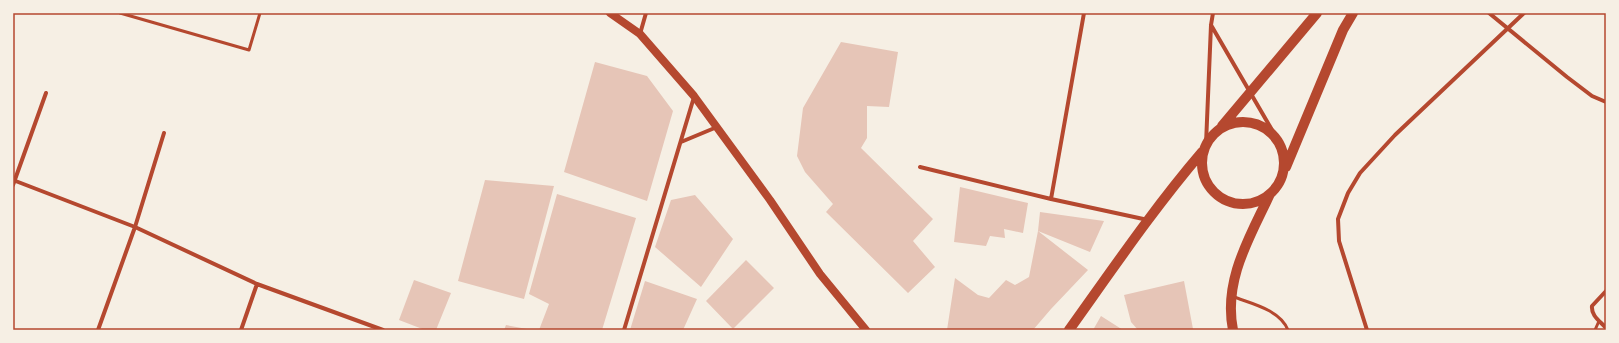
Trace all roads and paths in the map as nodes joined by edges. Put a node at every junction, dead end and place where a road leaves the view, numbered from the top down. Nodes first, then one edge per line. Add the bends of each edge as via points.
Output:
1 (120, 13) edge
2 (260, 13) edge
3 (610, 13) edge
4 (646, 13) edge
5 (1084, 13) edge
6 (1213, 13) edge
7 (1318, 13) edge
8 (1353, 13) edge
9 (1489, 13) edge
10 (1524, 13) edge
11 (1211, 24) junction
12 (1508, 29) junction
13 (640, 34) junction
14 (46, 93) dead end
15 (1251, 93) junction
16 (694, 96) junction
17 (1606, 102) edge
18 (717, 127) junction
19 (1221, 128) junction
20 (164, 133) dead end
21 (681, 142) junction
22 (1279, 142) junction
23 (1204, 148) junction
24 (920, 167) dead end
25 (1283, 175) junction
26 (13, 182) edge
27 (1271, 194) junction
28 (1051, 198) junction
29 (1148, 220) junction
30 (135, 227) junction
31 (257, 284) junction
32 (1606, 291) edge
33 (1231, 296) junction
34 (1599, 321) junction
35 (1606, 328) edge
36 (98, 330) edge
37 (241, 330) edge
38 (383, 330) edge
39 (624, 330) edge
40 (866, 330) edge
41 (1069, 330) edge
42 (1233, 330) edge
43 (1288, 330) edge
44 (1367, 330) edge
45 (1595, 330) edge

1 - 2 lane via 249,50
3 - 13 main road
4 - 13 street
5 - 28 street
6 - 11 street
7 - 15 main road
8 - 25 main road via 1343,30
9 - 12 street
10 - 12 street
11 - 15 street
11 - 23 street
12 - 17 street via 1592,96
12 - 44 street via 1395,135 1360,173 1348,193 1338,219 1339,241
13 - 16 main road
14 - 26 street
15 - 19 main road
15 - 22 street
16 - 18 main road
16 - 21 street
18 - 21 street
18 - 40 main road via 820,274
19 - 22 main road via 1233,122 1259,124
19 - 23 main road via 1212,135
20 - 30 street
21 - 39 street
22 - 25 main road via 1285,164
23 - 27 main road via 1201,166 1204,178 1211,190 1221,198 1233,204 1246,204 1260,201
23 - 29 main road
24 - 28 street
25 - 27 main road
26 - 30 street
27 - 33 main road via 1242,255 1233,279
28 - 29 street
29 - 41 main road
30 - 31 street
30 - 36 street
31 - 37 street
31 - 38 street
32 - 34 street via 1592,306 1591,311
33 - 42 main road
33 - 43 lane via 1267,309 1286,324
34 - 35 street
34 - 45 lane

